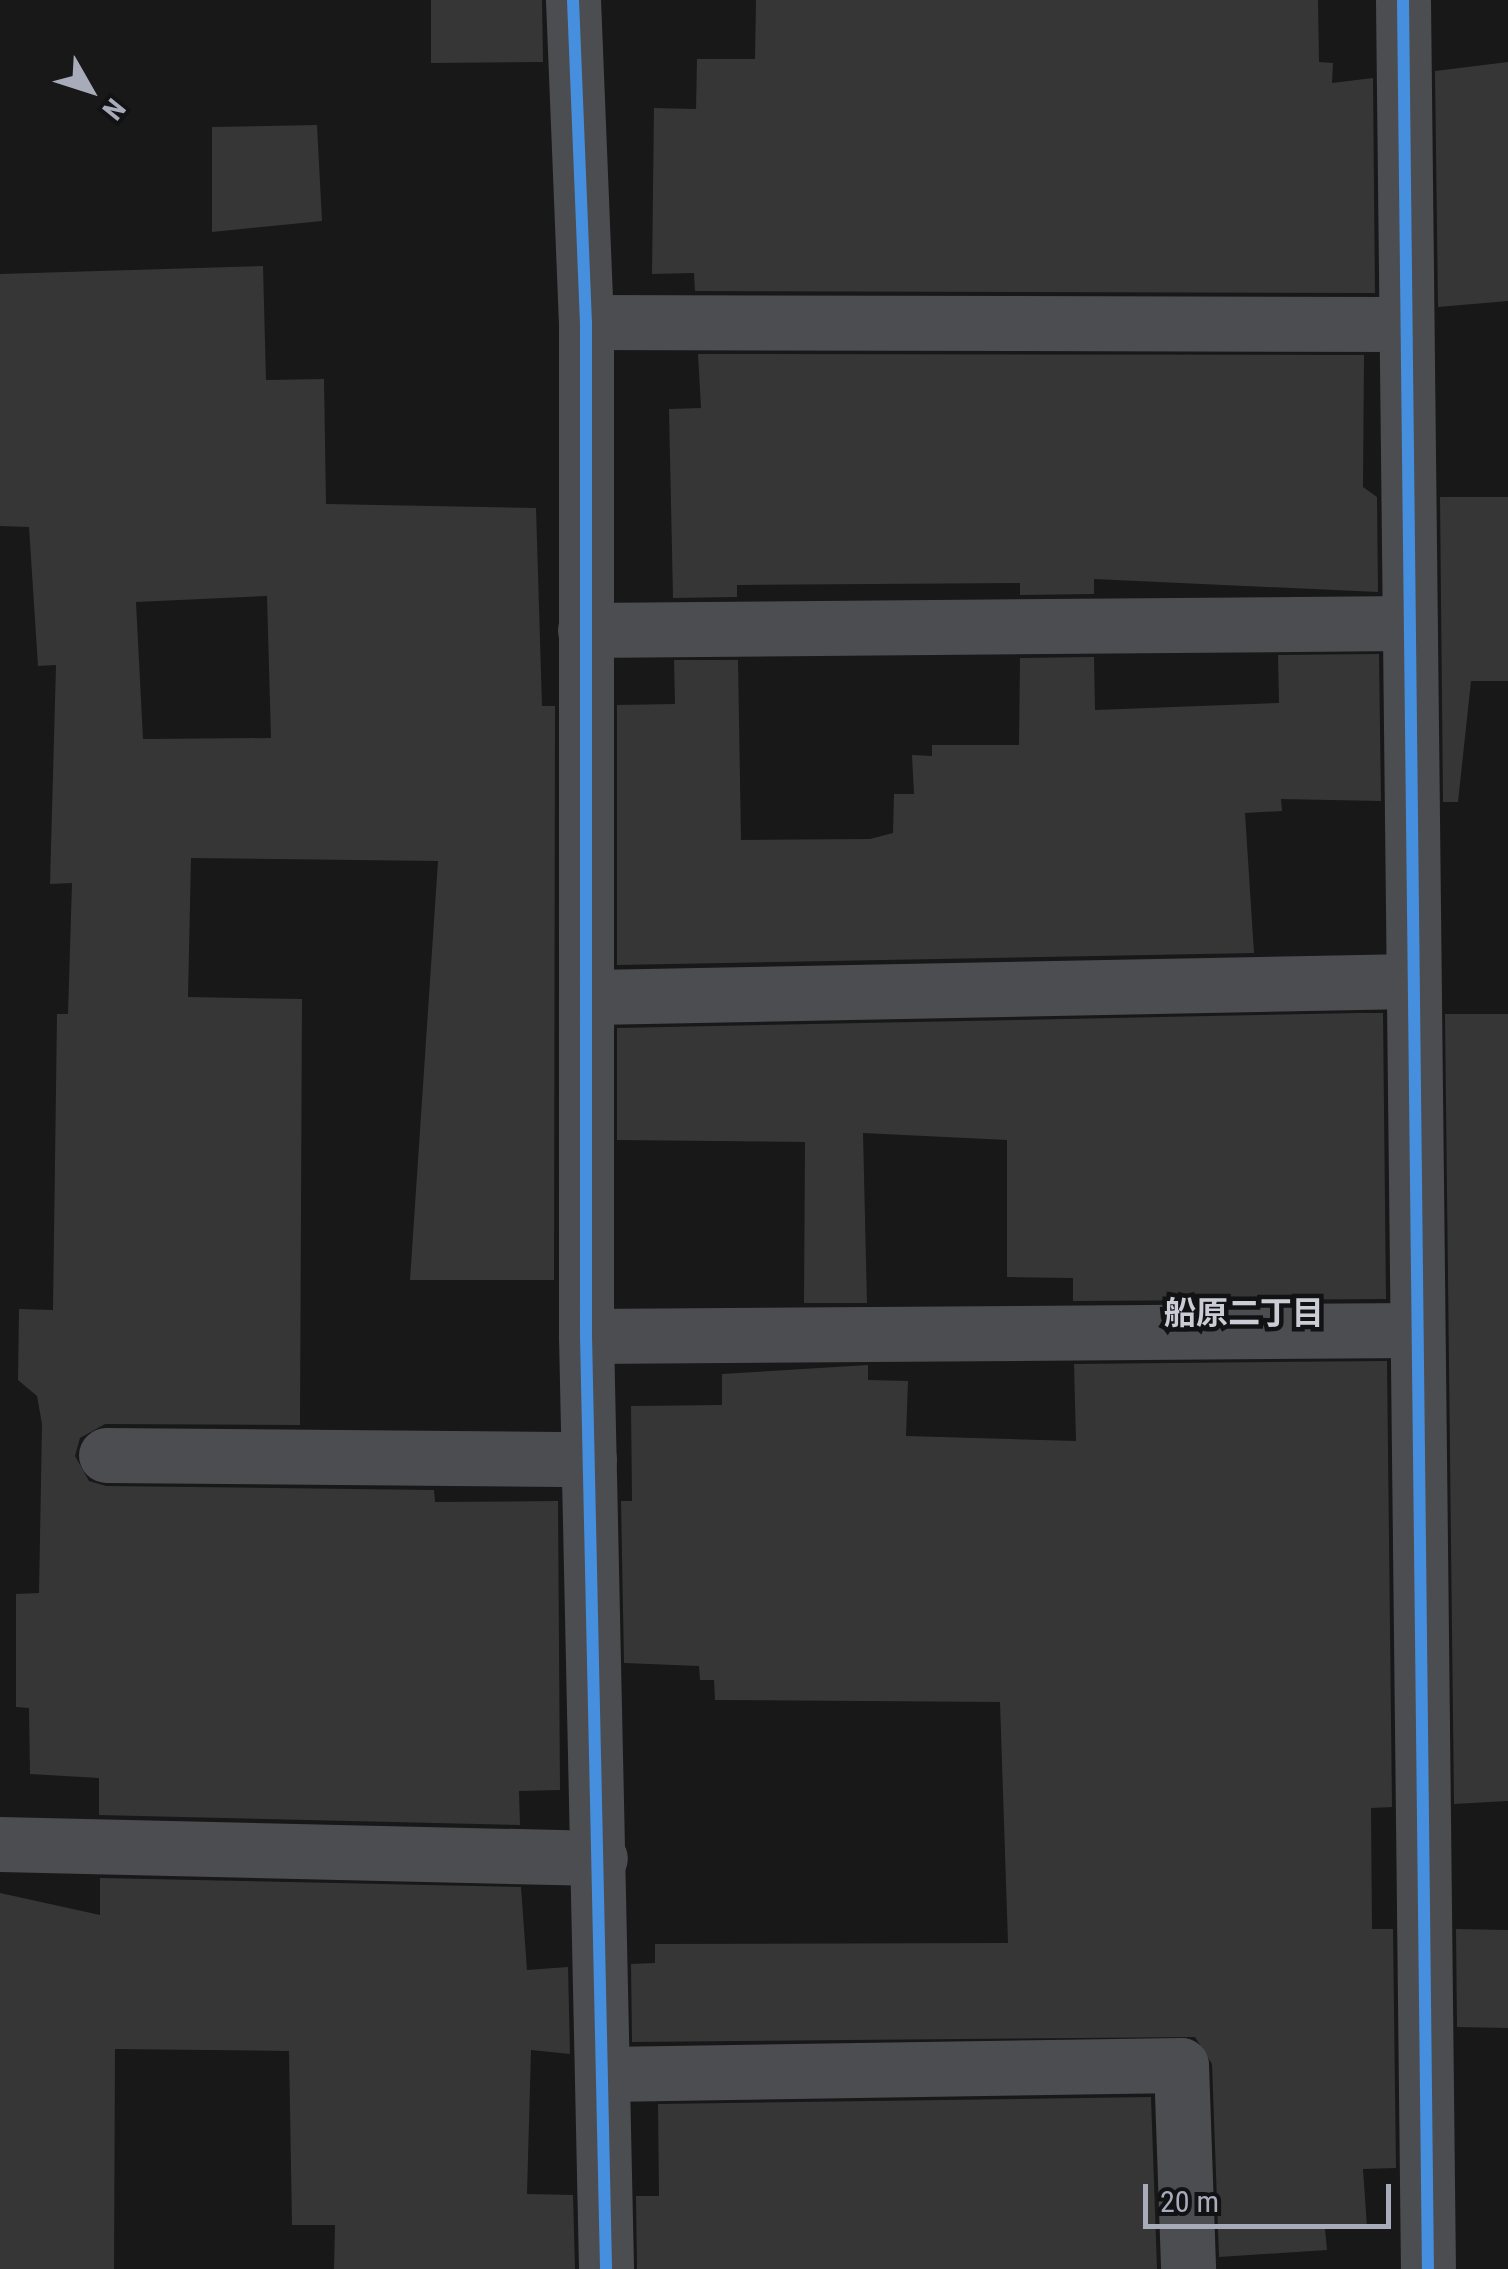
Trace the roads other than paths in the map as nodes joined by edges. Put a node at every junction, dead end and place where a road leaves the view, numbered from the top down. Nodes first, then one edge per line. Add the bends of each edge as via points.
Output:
1 (573, 0) edge
2 (1402, 0) edge
3 (586, 322) junction
4 (1402, 324) junction
5 (1406, 623) junction
6 (585, 630) junction
7 (1411, 981) junction
8 (593, 997) junction
9 (1415, 1330) junction
10 (586, 1336) junction
11 (106, 1454) dead end
12 (589, 1458) junction
13 (0, 1844) edge
14 (600, 1858) junction
15 (606, 2074) junction
16 (606, 2269) edge
17 (1188, 2269) edge
18 (1428, 2269) edge

1 - 3 street
2 - 4 street
3 - 4 street
3 - 6 street
4 - 5 street
5 - 6 street
5 - 7 street
6 - 8 street
7 - 8 street
7 - 9 street
8 - 10 street
9 - 10 street
9 - 18 street
10 - 12 street
11 - 12 street
12 - 14 street
13 - 14 street
14 - 15 street
15 - 16 street
15 - 17 street via 1181,2064

